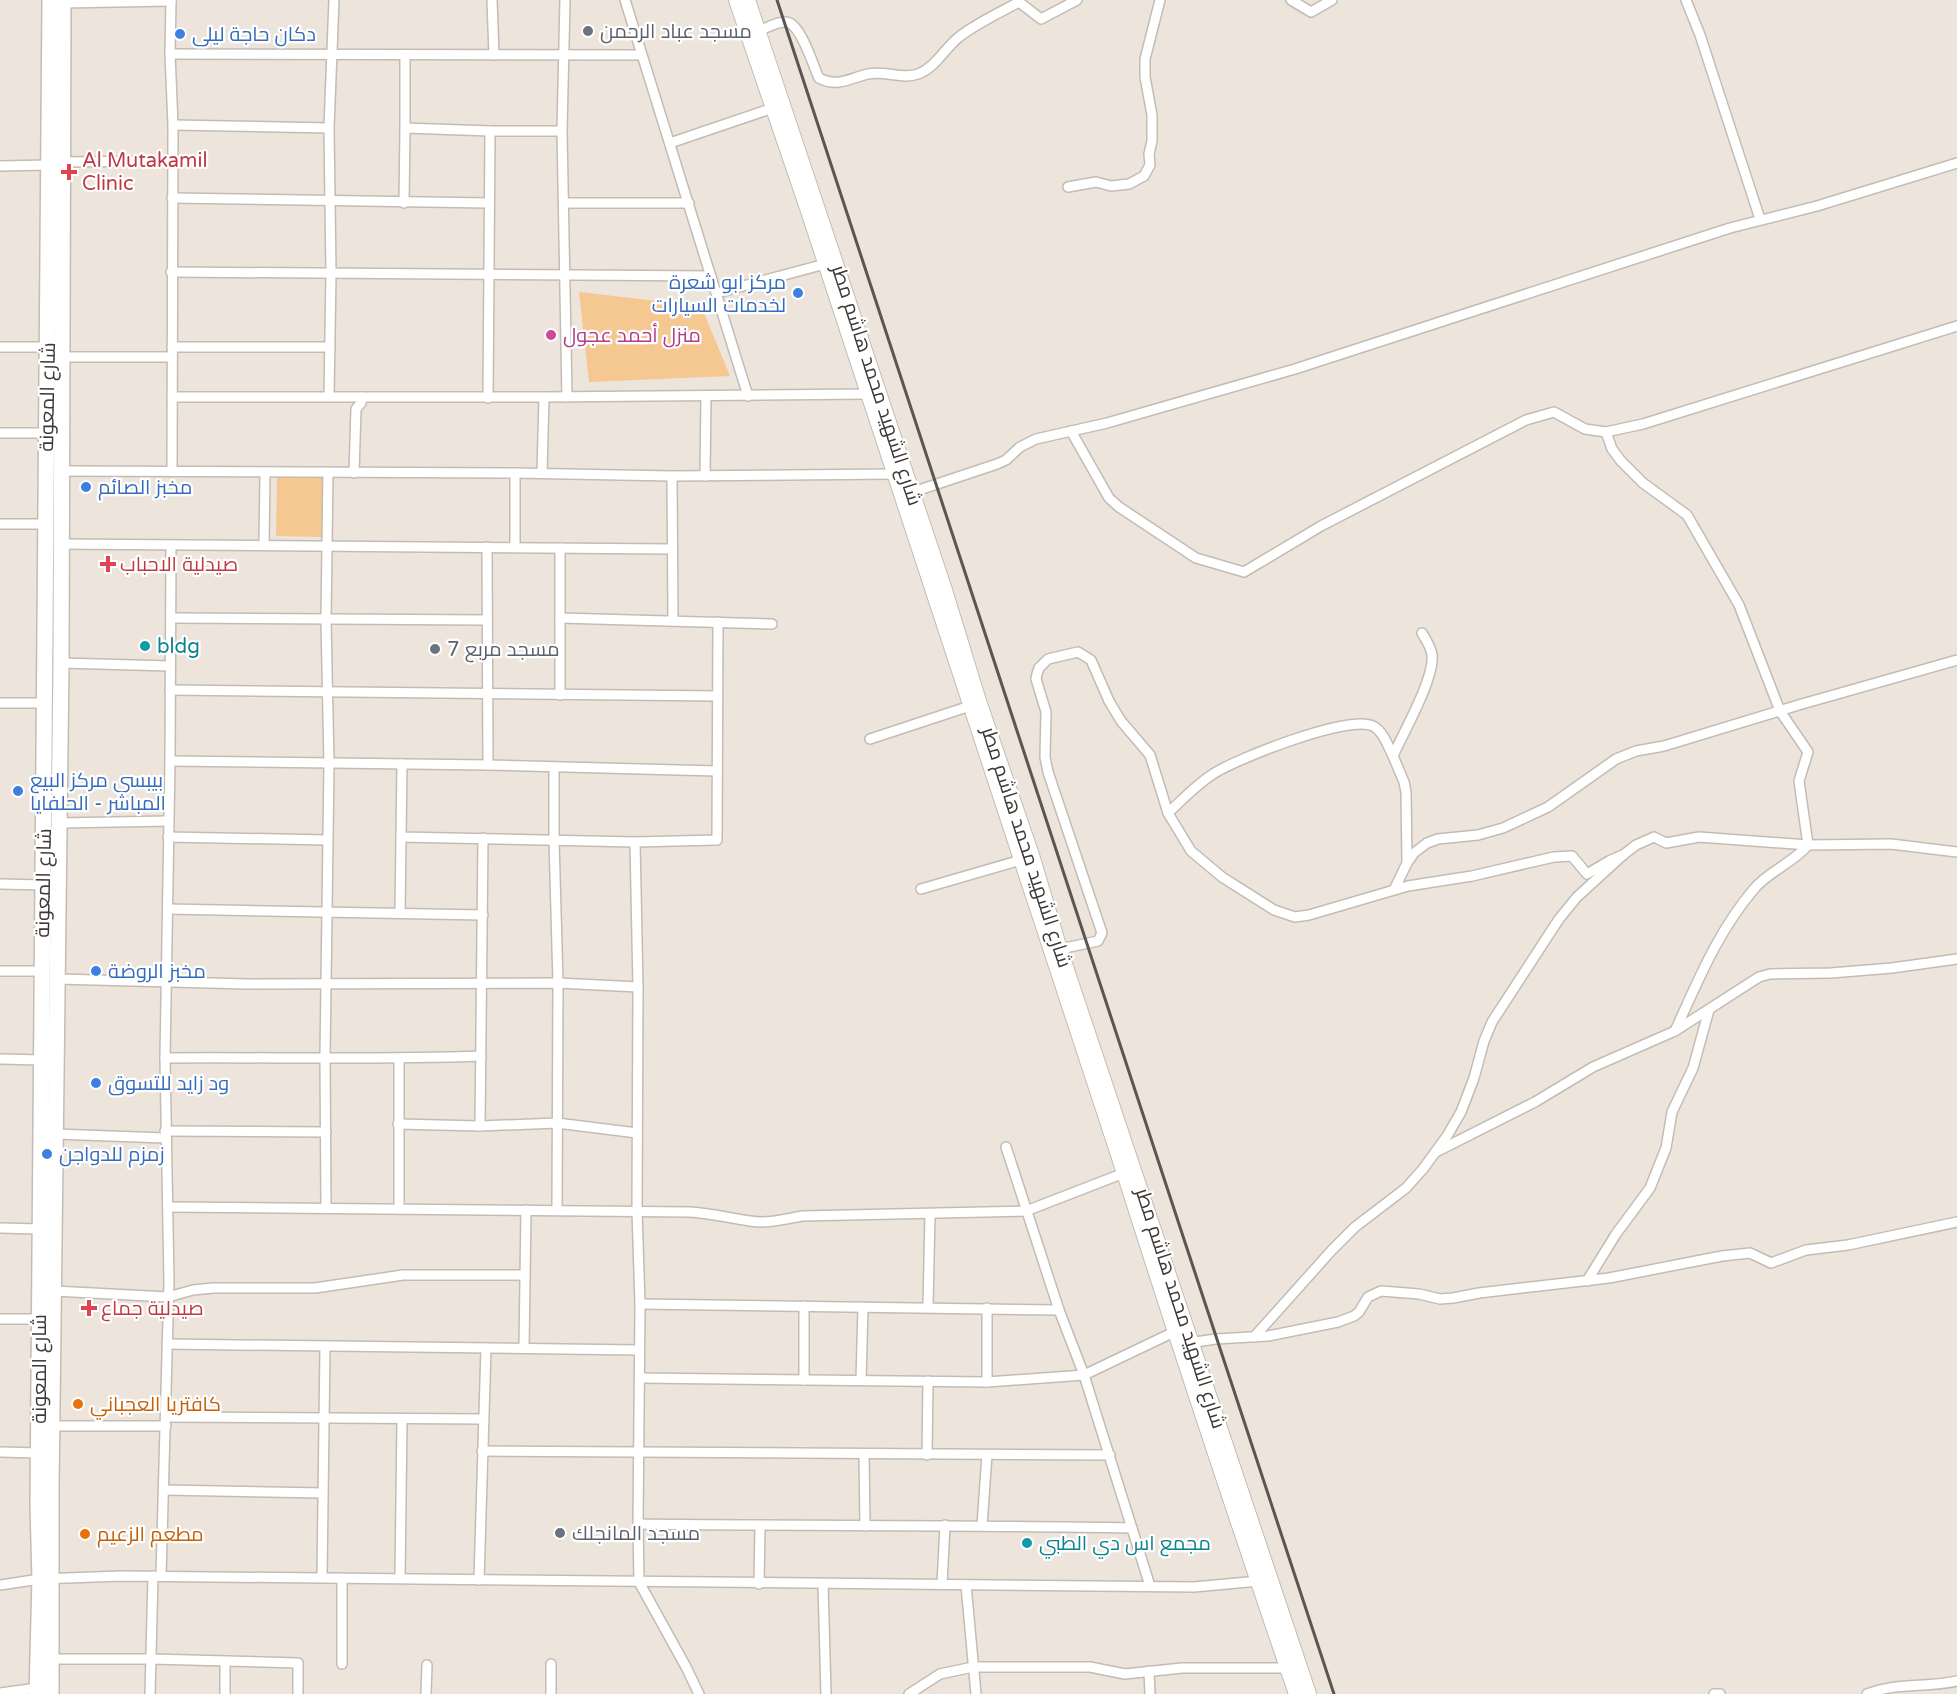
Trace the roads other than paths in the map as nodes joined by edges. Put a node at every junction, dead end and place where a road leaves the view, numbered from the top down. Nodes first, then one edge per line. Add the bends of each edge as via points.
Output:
1 (334, 0) edge
2 (492, 0) edge
3 (565, 0) edge
4 (625, 0) edge
5 (736, 0) edge
6 (748, 0) edge
7 (1077, 0) edge
8 (1160, 0) edge
9 (1291, 0) edge
10 (1332, 0) edge
11 (1686, 0) edge
12 (59, 1) edge
13 (171, 1) edge
14 (759, 31) junction
15 (170, 54) junction
16 (333, 55) junction
17 (494, 55) junction
18 (405, 56) junction
19 (565, 56) junction
20 (642, 56) junction
21 (773, 108) junction
22 (173, 125) junction
23 (329, 128) junction
24 (405, 128) junction
25 (490, 131) junction
26 (562, 131) junction
27 (669, 143) junction
28 (172, 161) junction
29 (1957, 163) edge
30 (56, 164) junction
31 (0, 166) edge
32 (1068, 188) dead end
33 (172, 198) junction
34 (331, 201) junction
35 (689, 202) junction
36 (404, 203) junction
37 (488, 203) junction
38 (564, 203) junction
39 (1760, 219) junction
40 (825, 264) junction
41 (171, 272) junction
42 (331, 273) junction
43 (488, 276) junction
44 (564, 276) junction
45 (711, 276) junction
46 (717, 294) junction
47 (1957, 326) edge
48 (0, 347) edge
49 (48, 347) junction
50 (330, 347) junction
51 (172, 352) junction
52 (61, 357) junction
53 (867, 394) junction
54 (329, 396) junction
55 (706, 396) junction
56 (748, 396) junction
57 (172, 397) junction
58 (362, 397) junction
59 (567, 397) junction
60 (488, 398) junction
61 (544, 398) junction
62 (1071, 431) junction
63 (1606, 432) junction
64 (0, 433) edge
65 (46, 433) junction
66 (60, 471) junction
67 (172, 471) junction
68 (265, 473) junction
69 (328, 473) junction
70 (354, 473) junction
71 (515, 473) junction
72 (542, 473) junction
73 (894, 474) junction
74 (672, 476) junction
75 (705, 476) junction
76 (913, 492) junction
77 (0, 524) edge
78 (46, 524) junction
79 (60, 544) junction
80 (171, 545) junction
81 (264, 545) junction
82 (327, 546) junction
83 (487, 547) junction
84 (515, 547) junction
85 (560, 548) junction
86 (672, 549) junction
87 (171, 618) junction
88 (560, 618) junction
89 (326, 620) junction
90 (486, 620) junction
91 (673, 621) junction
92 (718, 622) junction
93 (772, 624) dead end
94 (1422, 633) dead end
95 (1957, 660) edge
96 (60, 663) junction
97 (170, 666) junction
98 (170, 690) junction
99 (328, 692) junction
100 (486, 693) junction
101 (560, 695) junction
102 (717, 696) junction
103 (0, 703) edge
104 (45, 703) junction
105 (970, 706) junction
106 (1779, 711) junction
107 (870, 740) dead end
108 (1393, 756) junction
109 (170, 761) junction
110 (329, 764) junction
111 (402, 764) junction
112 (488, 765) junction
113 (554, 767) junction
114 (717, 771) junction
115 (1168, 813) junction
116 (168, 821) junction
117 (59, 823) junction
118 (168, 837) junction
119 (401, 837) junction
120 (483, 838) junction
121 (327, 840) junction
122 (554, 840) junction
123 (635, 842) junction
124 (1808, 844) junction
125 (1957, 852) edge
126 (1623, 855) junction
127 (1021, 860) junction
128 (1407, 862) junction
129 (0, 884) edge
130 (44, 885) junction
131 (921, 890) dead end
132 (1394, 890) junction
133 (168, 909) junction
134 (326, 912) junction
135 (400, 913) junction
136 (483, 915) junction
137 (1060, 949) junction
138 (1957, 959) edge
139 (0, 971) edge
140 (42, 971) junction
141 (57, 979) junction
142 (165, 983) junction
143 (558, 983) junction
144 (483, 984) junction
145 (326, 985) junction
146 (638, 987) junction
147 (1709, 1010) junction
148 (1675, 1031) junction
149 (481, 1056) junction
150 (325, 1057) junction
151 (165, 1058) junction
152 (0, 1059) edge
153 (42, 1059) junction
154 (399, 1059) junction
155 (398, 1124) junction
156 (556, 1124) junction
157 (480, 1126) junction
158 (326, 1132) junction
159 (637, 1133) junction
160 (55, 1134) junction
161 (165, 1134) junction
162 (1006, 1147) dead end
163 (1434, 1154) junction
164 (1124, 1173) junction
165 (168, 1207) junction
166 (326, 1208) junction
167 (399, 1209) junction
168 (526, 1210) junction
169 (557, 1210) junction
170 (637, 1211) junction
171 (1026, 1212) junction
172 (930, 1214) junction
173 (1957, 1222) edge
174 (0, 1228) edge
175 (40, 1228) junction
176 (524, 1275) junction
177 (1587, 1281) junction
178 (54, 1291) junction
179 (168, 1297) junction
180 (640, 1304) junction
181 (804, 1306) junction
182 (863, 1307) junction
183 (928, 1307) junction
184 (987, 1308) junction
185 (1059, 1310) junction
186 (0, 1319) edge
187 (40, 1319) junction
188 (1174, 1332) junction
189 (1254, 1337) junction
190 (167, 1344) junction
191 (1186, 1344) junction
192 (326, 1346) junction
193 (486, 1348) junction
194 (524, 1348) junction
195 (639, 1350) junction
196 (1084, 1376) junction
197 (640, 1378) junction
198 (804, 1380) junction
199 (861, 1380) junction
200 (928, 1381) junction
201 (987, 1382) junction
202 (324, 1419) junction
203 (483, 1419) junction
204 (402, 1420) junction
205 (166, 1422) junction
206 (52, 1426) junction
207 (482, 1451) junction
208 (639, 1451) junction
209 (0, 1452) edge
210 (39, 1453) junction
211 (864, 1454) junction
212 (927, 1455) junction
213 (987, 1455) junction
214 (1110, 1455) junction
215 (164, 1490) junction
216 (322, 1493) junction
217 (638, 1524) junction
218 (982, 1525) junction
219 (760, 1526) junction
220 (865, 1526) junction
221 (945, 1526) junction
222 (1132, 1528) junction
223 (157, 1576) junction
224 (322, 1577) junction
225 (342, 1578) junction
226 (400, 1578) junction
227 (46, 1579) junction
228 (479, 1580) junction
229 (1259, 1581) junction
230 (639, 1582) junction
231 (759, 1584) junction
232 (823, 1584) junction
233 (942, 1584) junction
234 (0, 1585) edge
235 (966, 1585) junction
236 (1150, 1586) junction
237 (52, 1659) junction
238 (151, 1659) junction
239 (225, 1662) junction
240 (342, 1664) dead end
241 (551, 1664) dead end
242 (427, 1665) dead end
243 (973, 1667) junction
244 (1287, 1668) junction
245 (1149, 1671) junction
246 (1957, 1681) edge
247 (42, 1692) edge
248 (0, 1693) edge
249 (150, 1694) edge
250 (225, 1694) edge
251 (298, 1694) edge
252 (426, 1694) edge
253 (550, 1694) edge
254 (699, 1694) edge
255 (826, 1694) edge
256 (909, 1694) edge
257 (976, 1694) edge
258 (1150, 1694) edge
259 (1296, 1694) edge
260 (1309, 1694) edge
261 (1714, 1694) edge
262 (1720, 1694) edge
263 (1867, 1694) edge

1 - 16 street
2 - 17 street
3 - 19 street
4 - 20 street
5 - 21 main road, شارع الشهيد محمد هاشم مطر
6 - 14 main road, شارع الشهيد محمد هاشم مطر
7 - 14 street via 1041,19 1018,2 964,33 926,71 903,76 874,73 838,84 819,78 796,27 784,22
8 - 32 street via 1145,59 1152,115 1150,165 1144,176 1129,184 1111,186 1096,182
9 - 10 street via 1311,12
11 - 39 street
12 - 13 street
12 - 30 highway, شارع المعونة
13 - 15 street
14 - 76 main road, شارع الشهيد محمد هاشم مطر
15 - 16 street
15 - 22 street
16 - 18 street
16 - 23 street
17 - 18 street
17 - 19 street
18 - 24 street
19 - 20 street
19 - 26 street
20 - 27 street
21 - 27 street
21 - 40 main road, شارع الشهيد محمد هاشم مطر
22 - 23 street
22 - 28 street
23 - 34 street
24 - 25 street
24 - 36 street
25 - 26 street
25 - 37 street
26 - 38 street
27 - 35 street
28 - 30 street
28 - 33 street
29 - 39 street via 1817,206
30 - 31 street
30 - 49 highway, شارع المعونة
30 - 52 highway, شارع المعونة
33 - 34 street
33 - 41 street
34 - 36 street
34 - 42 street
35 - 38 street
35 - 45 street
36 - 37 street
37 - 43 street
38 - 44 street
39 - 62 street via 1295,369
40 - 46 street
40 - 53 main road, شارع الشهيد محمد هاشم مطر
41 - 42 street
41 - 51 street
42 - 43 street
42 - 50 street
43 - 44 street
43 - 60 street
44 - 45 street
44 - 59 street
45 - 46 street
46 - 56 street
47 - 63 street via 1643,424
48 - 49 street
49 - 65 highway, شارع المعونة
50 - 51 street
50 - 54 street
51 - 52 street
51 - 57 street
52 - 66 highway, شارع المعونة
53 - 56 street
53 - 73 main road, شارع الشهيد محمد هاشم مطر
54 - 57 street
54 - 58 street
55 - 56 street
55 - 59 street
55 - 75 street
57 - 67 street
58 - 60 street
58 - 70 street via 356,410
59 - 61 street
60 - 61 street
61 - 72 street
62 - 63 street via 1109,498 1119,507 1196,558 1244,572 1321,526 1526,420 1554,412 1585,429
62 - 76 street via 1036,439 997,464
63 - 106 street via 1621,461 1643,483 1687,515 1739,605
64 - 65 street
65 - 78 highway, شارع المعونة
66 - 67 street
66 - 79 highway, شارع المعونة
67 - 68 street
68 - 69 street
68 - 81 street
69 - 70 street
69 - 82 street
70 - 71 street
71 - 72 street
71 - 84 street
72 - 74 street
73 - 75 street
73 - 105 main road, شارع الشهيد محمد هاشم مطر
74 - 75 street
74 - 86 street
76 - 137 main road, شارع الشهيد محمد هاشم مطر
77 - 78 street
78 - 104 highway, شارع المعونة
79 - 80 street
79 - 96 highway, شارع المعونة
80 - 81 street
80 - 87 street
81 - 82 street
82 - 83 street
82 - 89 street
83 - 84 street
83 - 90 street
84 - 85 street
85 - 86 street
85 - 88 street
86 - 91 street
87 - 89 street
87 - 97 street
88 - 91 street
88 - 101 street
89 - 90 street
89 - 99 street
90 - 100 street
91 - 92 street
92 - 93 street
92 - 102 street
94 - 108 street via 1432,654 1431,664 1417,706
95 - 106 street
96 - 97 street
96 - 117 highway, شارع المعونة
97 - 98 street
98 - 99 street
98 - 109 street
99 - 100 street
99 - 110 street
100 - 101 street
100 - 112 street
101 - 102 street
102 - 114 street
103 - 104 street
104 - 130 highway, شارع المعونة
105 - 107 street
105 - 127 main road, شارع الشهيد محمد هاشم مطر
106 - 124 street via 1808,752 1800,782
106 - 128 street via 1616,759 1548,807 1493,832 1427,843
108 - 115 street via 1375,727 1365,723 1343,725 1228,766 1201,782
108 - 128 street via 1406,792
109 - 110 street
109 - 116 street
110 - 111 street
110 - 121 street
111 - 112 street
111 - 119 street
112 - 113 street
113 - 114 street
113 - 122 street
114 - 123 street via 717,840
115 - 132 street via 1184,842 1199,858 1246,894 1284,915 1309,915
115 - 137 street via 1150,755 1121,722 1091,660 1078,652 1043,663 1036,679 1046,712 1048,772 1102,933 1098,941
116 - 117 street
116 - 118 street
117 - 141 highway, شارع المعونة
118 - 121 street
118 - 133 street
119 - 120 street
119 - 135 street
120 - 122 street
120 - 136 street
121 - 134 street
122 - 123 street
122 - 143 street
123 - 146 street
124 - 125 street via 1891,844
124 - 126 street via 1699,837 1666,843 1654,837
124 - 148 street via 1798,857 1756,886 1745,900 1700,974
126 - 132 street via 1587,874 1572,856
126 - 163 street via 1559,919 1502,1005 1484,1041 1461,1113
127 - 131 street
127 - 164 main road, شارع الشهيد محمد هاشم مطر
128 - 132 street
129 - 130 street
130 - 140 highway, شارع المعونة
133 - 134 street
133 - 142 street
134 - 135 street
134 - 145 street
135 - 136 street
136 - 144 street
137 - 191 main road, شارع الشهيد محمد هاشم مطر
138 - 147 street via 1872,970 1770,974 1759,977
139 - 140 street
140 - 153 highway, شارع المعونة
141 - 142 street
141 - 160 highway, شارع المعونة
142 - 145 street
142 - 151 street
143 - 144 street
143 - 146 street
143 - 156 street
144 - 145 street
144 - 149 street
145 - 150 street
146 - 159 street
147 - 148 street
147 - 177 street via 1693,1068 1672,1112 1666,1148 1650,1188
148 - 163 street via 1593,1067 1527,1107
149 - 154 street
149 - 157 street
150 - 151 street
150 - 154 street
150 - 158 street
151 - 161 street
152 - 153 street
153 - 175 highway, شارع المعونة
154 - 155 street
155 - 157 street
155 - 167 street
156 - 157 street
156 - 159 street
156 - 169 street
158 - 161 street
158 - 166 street
159 - 170 street
160 - 161 street
160 - 178 highway, شارع المعونة
161 - 165 street
162 - 171 street
163 - 189 street via 1406,1188 1332,1250
164 - 171 street
164 - 188 main road, شارع الشهيد محمد هاشم مطر
165 - 166 street
165 - 179 street
166 - 167 street
167 - 168 street
168 - 169 street
168 - 176 street
169 - 170 street
170 - 172 street via 711,1213 767,1222 802,1216
170 - 180 street
171 - 172 street
171 - 185 street
172 - 183 street
173 - 177 street via 1806,1250 1772,1263 1750,1253
174 - 175 street
175 - 187 highway, شارع المعونة
176 - 179 street via 403,1275 315,1288 213,1288
176 - 194 street
177 - 189 street via 1440,1299 1381,1291 1372,1293 1359,1312 1346,1319
178 - 179 street
178 - 206 highway, شارع المعونة
179 - 190 street
180 - 181 street
180 - 195 street
181 - 182 street
181 - 198 street
182 - 183 street
182 - 199 street
183 - 184 street
184 - 185 street
184 - 201 street
185 - 196 street
186 - 187 street
187 - 210 highway, شارع المعونة
188 - 191 main road, شارع الشهيد محمد هاشم مطر
188 - 196 street
189 - 191 street
190 - 192 street
190 - 205 street
191 - 229 main road, شارع الشهيد محمد هاشم مطر
191 - 260 main road, شارع الشهيد محمد هاشم مطر
192 - 193 street
192 - 202 street
193 - 194 street
193 - 203 street
194 - 195 street
195 - 197 street
196 - 201 street
196 - 214 street
197 - 198 street
197 - 208 street
198 - 199 street
199 - 200 street
200 - 201 street
200 - 212 street
202 - 204 street
202 - 205 street
202 - 216 street
203 - 204 street
203 - 207 street
204 - 226 street
205 - 206 street
205 - 215 street
206 - 227 highway, شارع المعونة
207 - 208 street
207 - 228 street
208 - 211 street
208 - 217 street
209 - 210 street
210 - 227 highway, شارع المعونة
211 - 212 street
211 - 220 street
212 - 213 street
213 - 214 street
213 - 218 street
214 - 222 street
215 - 216 street
215 - 223 street
216 - 224 street
217 - 219 street
217 - 230 street
218 - 221 street
218 - 222 street
219 - 220 street
219 - 231 street
220 - 221 street
221 - 233 street
222 - 236 street
223 - 224 street
223 - 227 street
223 - 238 street
224 - 225 street
225 - 226 street
225 - 240 street
226 - 228 street
227 - 234 street
227 - 237 highway, شارع المعونة
227 - 247 highway, شارع المعونة
228 - 230 street
229 - 236 street
229 - 244 main road, شارع الشهيد محمد هاشم مطر
230 - 231 street
230 - 254 street
231 - 232 street
232 - 233 street
232 - 255 street
233 - 235 street
235 - 236 street
235 - 243 street
237 - 238 street
237 - 247 highway, شارع المعونة
238 - 239 street
238 - 249 street
239 - 250 street
239 - 251 street via 298,1663
241 - 253 street
242 - 252 street
243 - 245 street via 1090,1667 1125,1674
243 - 256 street via 940,1674
243 - 257 street
244 - 245 street
244 - 259 main road, شارع الشهيد محمد هاشم مطر
245 - 258 street
246 - 263 street via 1939,1686 1895,1686
247 - 248 street
261 - 262 street

